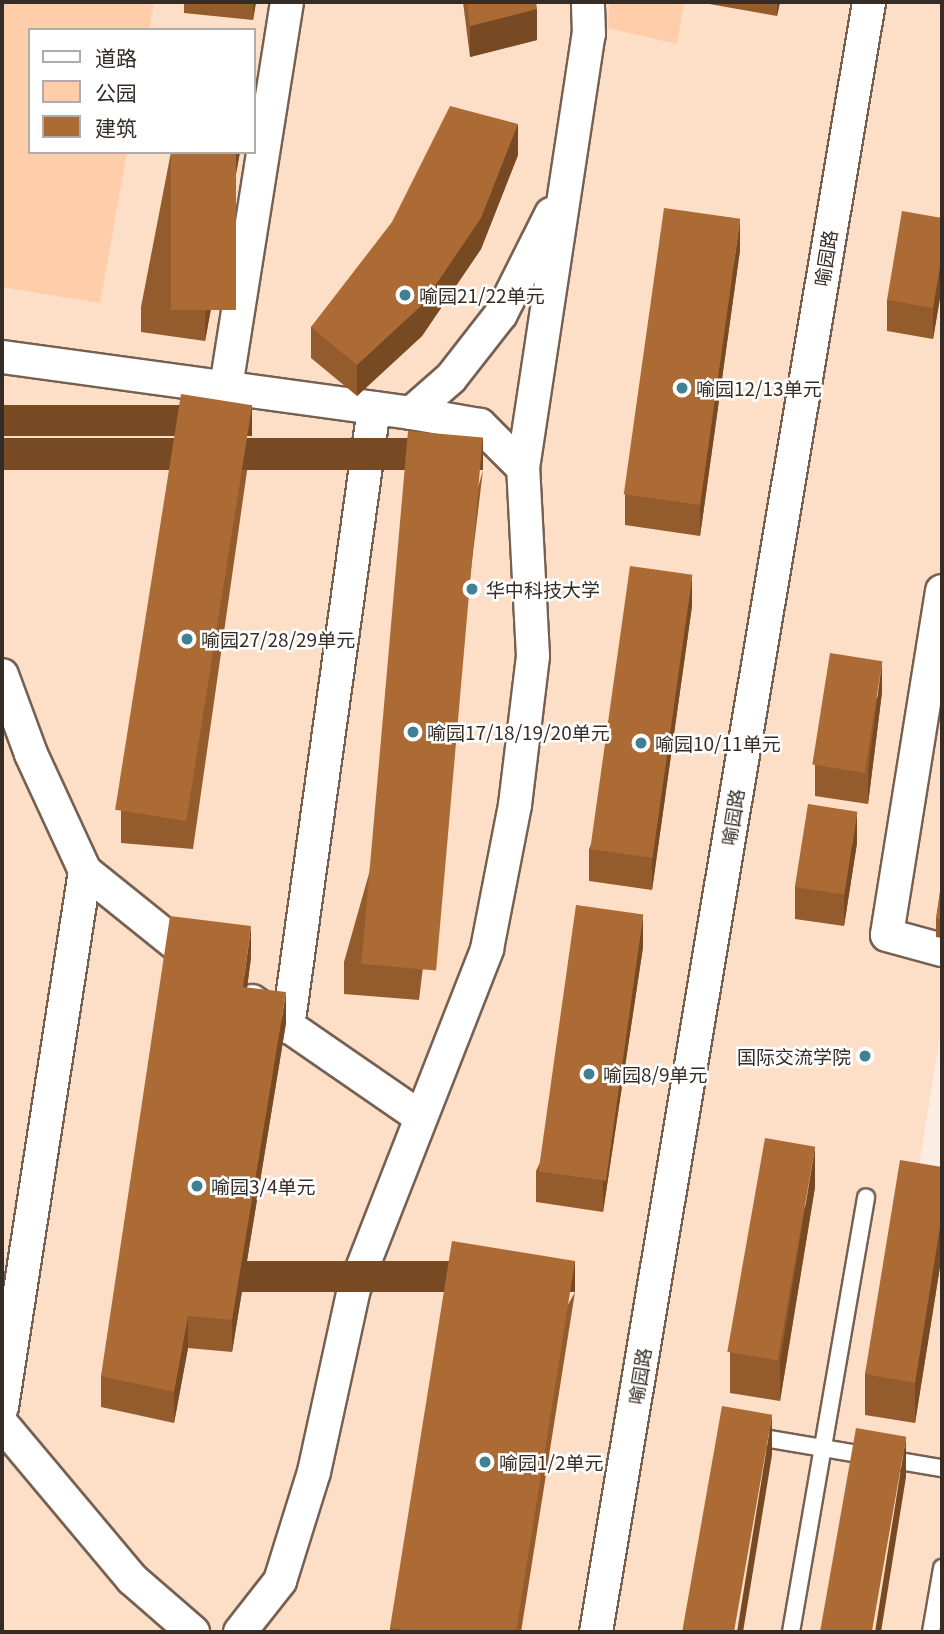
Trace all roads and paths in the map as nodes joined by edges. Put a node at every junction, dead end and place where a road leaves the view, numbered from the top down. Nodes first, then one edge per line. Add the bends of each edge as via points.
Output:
1 (287, 2) edge
2 (587, 2) edge
3 (869, 2) edge
4 (564, 188) junction
5 (2, 357) edge
6 (226, 387) junction
7 (374, 408) junction
8 (411, 413) junction
9 (523, 468) junction
10 (942, 591) edge
11 (2, 675) edge
12 (85, 871) junction
13 (942, 950) edge
14 (288, 1027) junction
15 (420, 1117) junction
16 (866, 1197) dead end
17 (2, 1407) edge
18 (2, 1424) edge
19 (731, 1433) edge
20 (822, 1448) junction
21 (942, 1468) edge
22 (942, 1567) edge
23 (193, 1632) edge
24 (240, 1632) edge
25 (596, 1632) edge
26 (790, 1632) edge
27 (931, 1632) edge

1 - 6 street
2 - 4 street via 589,34
3 - 25 street, 喻园路
4 - 8 street via 501,314 451,377
4 - 9 street
5 - 6 street
6 - 7 street
7 - 8 street
7 - 14 street
8 - 9 street via 480,425
9 - 15 street via 533,656 515,805 487,949
10 - 13 street via 887,935
11 - 12 street via 31,754
12 - 14 street via 156,931
12 - 17 street
14 - 15 street
15 - 24 street via 354,1289 314,1472 279,1581
16 - 20 lane
18 - 23 street via 132,1579
19 - 20 lane
20 - 21 lane
20 - 26 lane
22 - 27 lane

